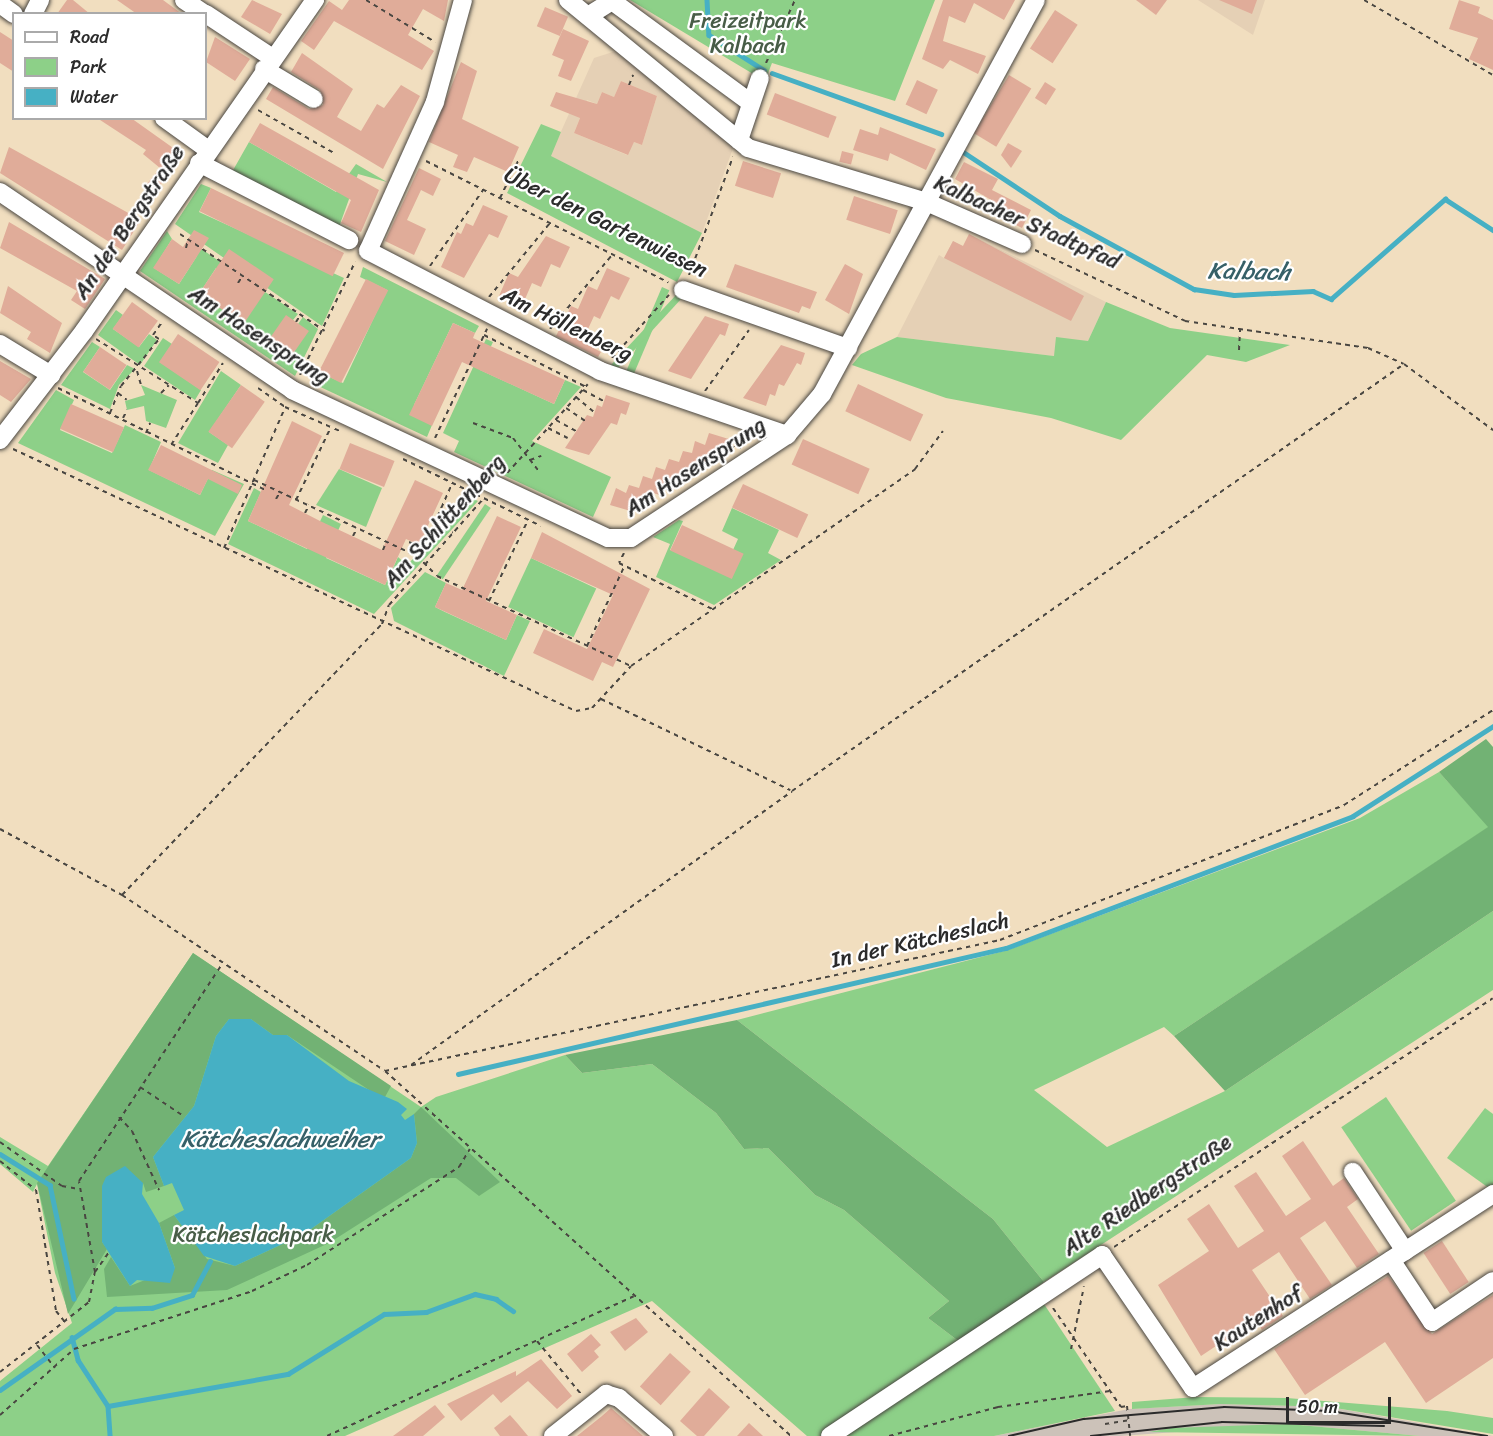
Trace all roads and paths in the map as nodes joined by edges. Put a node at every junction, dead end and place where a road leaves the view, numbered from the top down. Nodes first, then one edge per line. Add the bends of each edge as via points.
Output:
1 (184, 0) edge
2 (315, 0) edge
3 (366, 0) edge
4 (463, 0) edge
5 (568, 0) edge
6 (795, 0) edge
7 (1036, 0) edge
8 (1364, 0) edge
9 (202, 12) edge
10 (207, 16) edge
11 (588, 16) junction
12 (452, 53) junction
13 (767, 61) dead end
14 (267, 63) junction
15 (1493, 75) edge
16 (760, 78) dead end
17 (314, 99) dead end
18 (244, 101) junction
19 (751, 103) junction
20 (166, 120) edge
21 (739, 140) junction
22 (334, 153) dead end
23 (414, 155) junction
24 (203, 156) junction
25 (519, 159) dead end
26 (483, 190) junction
27 (0, 192) edge
28 (500, 198) junction
29 (924, 201) junction
30 (550, 223) junction
31 (180, 234) dead end
32 (188, 239) junction
33 (349, 240) dead end
34 (1022, 244) joint
35 (186, 248) dead end
36 (362, 254) junction
37 (613, 254) junction
38 (124, 273) junction
39 (243, 275) junction
40 (422, 278) junction
41 (238, 282) dead end
42 (683, 290) junction
43 (486, 312) junction
44 (301, 314) junction
45 (760, 315) junction
46 (162, 321) dead end
47 (296, 322) dead end
48 (1240, 329) junction
49 (84, 331) junction
50 (326, 331) junction
51 (484, 335) junction
52 (541, 340) junction
53 (0, 344) edge
54 (848, 348) junction
55 (1239, 350) dead end
56 (224, 362) dead end
57 (1404, 364) junction
58 (141, 367) junction
59 (137, 371) junction
60 (54, 381) junction
61 (141, 385) dead end
62 (169, 385) junction
63 (292, 390) junction
64 (118, 393) junction
65 (161, 393) dead end
66 (576, 397) dead end
67 (127, 400) dead end
68 (604, 401) dead end
69 (198, 403) junction
70 (696, 403) junction
71 (566, 408) dead end
72 (127, 410) dead end
73 (110, 413) junction
74 (595, 413) dead end
75 (123, 418) junction
76 (556, 420) dead end
77 (585, 421) dead end
78 (150, 423) dead end
79 (473, 423) dead end
80 (548, 428) dead end
81 (330, 429) dead end
82 (1493, 430) edge
83 (576, 431) dead end
84 (943, 431) dead end
85 (5, 433) edge
86 (146, 433) junction
87 (787, 435) junction
88 (568, 438) dead end
89 (535, 442) dead end
90 (432, 443) dead end
91 (171, 445) junction
92 (749, 446) dead end
93 (730, 447) dead end
94 (741, 451) junction
95 (525, 453) junction
96 (735, 455) dead end
97 (542, 456) dead end
98 (530, 460) junction
99 (538, 470) dead end
100 (691, 471) dead end
101 (254, 480) junction
102 (696, 480) dead end
103 (499, 481) junction
104 (514, 481) dead end
105 (252, 484) junction
106 (451, 486) dead end
107 (665, 488) dead end
108 (681, 489) dead end
109 (267, 491) dead end
110 (280, 492) junction
111 (675, 494) junction
112 (276, 499) dead end
113 (666, 499) dead end
114 (296, 500) junction
115 (309, 505) junction
116 (636, 505) dead end
117 (651, 509) dead end
118 (305, 513) dead end
119 (645, 513) junction
120 (641, 516) dead end
121 (434, 520) junction
122 (527, 522) dead end
123 (357, 528) junction
124 (453, 533) junction
125 (353, 536) dead end
126 (387, 541) junction
127 (409, 542) dead end
128 (224, 549) junction
129 (383, 550) dead end
130 (624, 552) dead end
131 (625, 565) junction
132 (423, 567) junction
133 (489, 601) junction
134 (714, 610) junction
135 (382, 624) junction
136 (586, 646) junction
137 (631, 666) junction
138 (601, 699) junction
139 (1493, 710) edge
140 (792, 791) junction
141 (0, 829) edge
142 (122, 895) junction
143 (222, 964) junction
144 (1493, 998) edge
145 (411, 1065) junction
146 (385, 1071) junction
147 (140, 1087) junction
148 (182, 1115) dead end
149 (119, 1117) junction
150 (0, 1142) edge
151 (471, 1148) junction
152 (0, 1161) edge
153 (1353, 1172) dead end
154 (80, 1189) junction
155 (159, 1190) dead end
156 (1493, 1194) edge
157 (109, 1252) dead end
158 (1398, 1256) junction
159 (1094, 1260) junction
160 (94, 1272) junction
161 (1493, 1281) edge
162 (1043, 1295) junction
163 (634, 1296) junction
164 (65, 1322) junction
165 (1073, 1339) junction
166 (537, 1341) junction
167 (37, 1345) junction
168 (1071, 1349) dead end
169 (55, 1368) junction
170 (0, 1372) edge
171 (1110, 1391) junction
172 (590, 1405) junction
173 (0, 1415) edge
174 (1129, 1420) junction
175 (1105, 1424) dead end
176 (327, 1436) edge
177 (553, 1436) edge
178 (664, 1436) edge
179 (791, 1436) edge
180 (830, 1436) edge
181 (889, 1436) edge
182 (1130, 1436) edge

1 - 9 street
2 - 14 street, An der Bergstraße
3 - 12 path
4 - 12 street
5 - 11 street, Kalbacher Stadtpfad
6 - 13 path
7 - 29 street, Am Hasensprung
8 - 15 path
10 - 14 street
11 - 19 street via 612,1
11 - 21 street, Kalbacher Stadtpfad
12 - 23 street
14 - 17 street
14 - 18 street, An der Bergstraße
16 - 19 street
18 - 22 path
18 - 24 street, An der Bergstraße
19 - 21 street
20 - 24 street
21 - 29 street, Kalbacher Stadtpfad via 748,148
21 - 42 path
23 - 26 path, Über den Gartenwiesen
23 - 36 street
24 - 33 street
24 - 38 street, An der Bergstraße
25 - 28 path
26 - 28 path, Über den Gartenwiesen
26 - 40 path
27 - 38 street, Am Hasensprung
28 - 30 path, Über den Gartenwiesen
29 - 34 street, Kalbacher Stadtpfad
29 - 54 street, Am Hasensprung
30 - 37 path, Über den Gartenwiesen
30 - 43 path
31 - 32 path
32 - 35 path
32 - 39 path
34 - 48 path, Kalbacher Stadtpfad via 1185,321
36 - 40 street, Am Höllenberg
36 - 50 path
37 - 42 path, Über den Gartenwiesen
37 - 52 path
38 - 49 street, An der Bergstraße
38 - 63 street, Am Hasensprung
39 - 41 path
39 - 44 path
40 - 43 street, Am Höllenberg
42 - 45 street, Über den Gartenwiesen
43 - 51 path
43 - 52 street, Am Höllenberg
44 - 47 path
44 - 50 path
45 - 54 street, Über den Gartenwiesen
45 - 70 path
46 - 58 path via 153,335 159,339
48 - 55 path
48 - 57 path, Kalbacher Stadtpfad via 1368,348
49 - 58 path
49 - 60 street, An der Bergstraße
50 - 63 path
51 - 68 path
51 - 90 path
52 - 70 street, Am Höllenberg via 600,371
53 - 60 street
54 - 87 street, Am Hasensprung via 822,394
56 - 69 path
57 - 82 path, Kalbacher Stadtpfad
57 - 140 path
58 - 59 path
58 - 62 path
59 - 61 path
59 - 64 path
60 - 73 path
60 - 85 street, An der Bergstraße
62 - 65 path
62 - 69 path
63 - 101 path
63 - 103 street, Am Hasensprung
64 - 67 path
64 - 73 path
66 - 74 path
69 - 91 path
70 - 87 street, Am Höllenberg
71 - 77 path
72 - 75 path
73 - 75 path
75 - 86 path
76 - 83 path
78 - 86 path
79 - 95 path via 513,438
80 - 88 path
81 - 114 path
84 - 134 path via 915,469
85 - 128 path
86 - 91 path
87 - 103 street, Am Hasensprung via 631,538 608,538
89 - 95 path, Am Schlittenberg
91 - 105 path
92 - 94 path
93 - 94 path
94 - 96 path
95 - 98 path
95 - 103 path, Am Schlittenberg
97 - 98 path
98 - 99 path
100 - 102 path via 705,475
101 - 105 path
101 - 110 path
103 - 104 path
103 - 124 path, Am Schlittenberg
105 - 109 path
105 - 128 path
106 - 121 path
107 - 111 path
108 - 111 path
110 - 112 path
110 - 114 path
111 - 113 path
114 - 115 path
115 - 118 path
115 - 123 path
116 - 119 path
117 - 119 path
119 - 120 path
121 - 124 path
121 - 127 path via 423,549
122 - 133 path
123 - 125 path
123 - 126 path
124 - 132 path, Am Schlittenberg
126 - 129 path
126 - 132 path via 417,556
128 - 135 path
130 - 131 path via 619,563
131 - 134 path
131 - 136 path
132 - 133 path
132 - 135 path, Am Schlittenberg via 389,605
133 - 136 path
134 - 137 path
135 - 138 path via 567,709 585,711
135 - 142 path, Am Schlittenberg
136 - 137 path
137 - 138 path
138 - 140 path
139 - 145 path, In der Kätcheslach via 1344,805 1000,940
140 - 145 path
141 - 142 path
142 - 143 path
143 - 146 path
143 - 147 path
144 - 159 path, Alte Riedbergstraße
145 - 146 path, In der Kätcheslach
146 - 151 path
147 - 148 path
147 - 149 path
149 - 154 path via 88,1162
149 - 155 path via 132,1131
150 - 154 path via 62,1186
151 - 163 path
151 - 169 path via 459,1167 307,1265 252,1291 74,1349
152 - 164 path via 36,1190 56,1311
153 - 158 street
154 - 160 path
156 - 158 street via 1433,1224
157 - 160 path
158 - 159 street, Kautenhof via 1193,1388
158 - 161 street via 1432,1322
159 - 162 street, Alte Riedbergstraße
159 - 165 path
160 - 164 path via 89,1302
162 - 165 path
162 - 180 street, Alte Riedbergstraße
163 - 166 path
163 - 179 path
164 - 167 path
165 - 168 path
165 - 171 path
166 - 172 path
166 - 176 path
167 - 169 path
167 - 170 path
169 - 173 path
171 - 174 path via 1121,1407 1128,1406
171 - 181 path via 998,1407
172 - 177 street
172 - 178 street via 606,1394 619,1398
174 - 175 path
174 - 182 path

